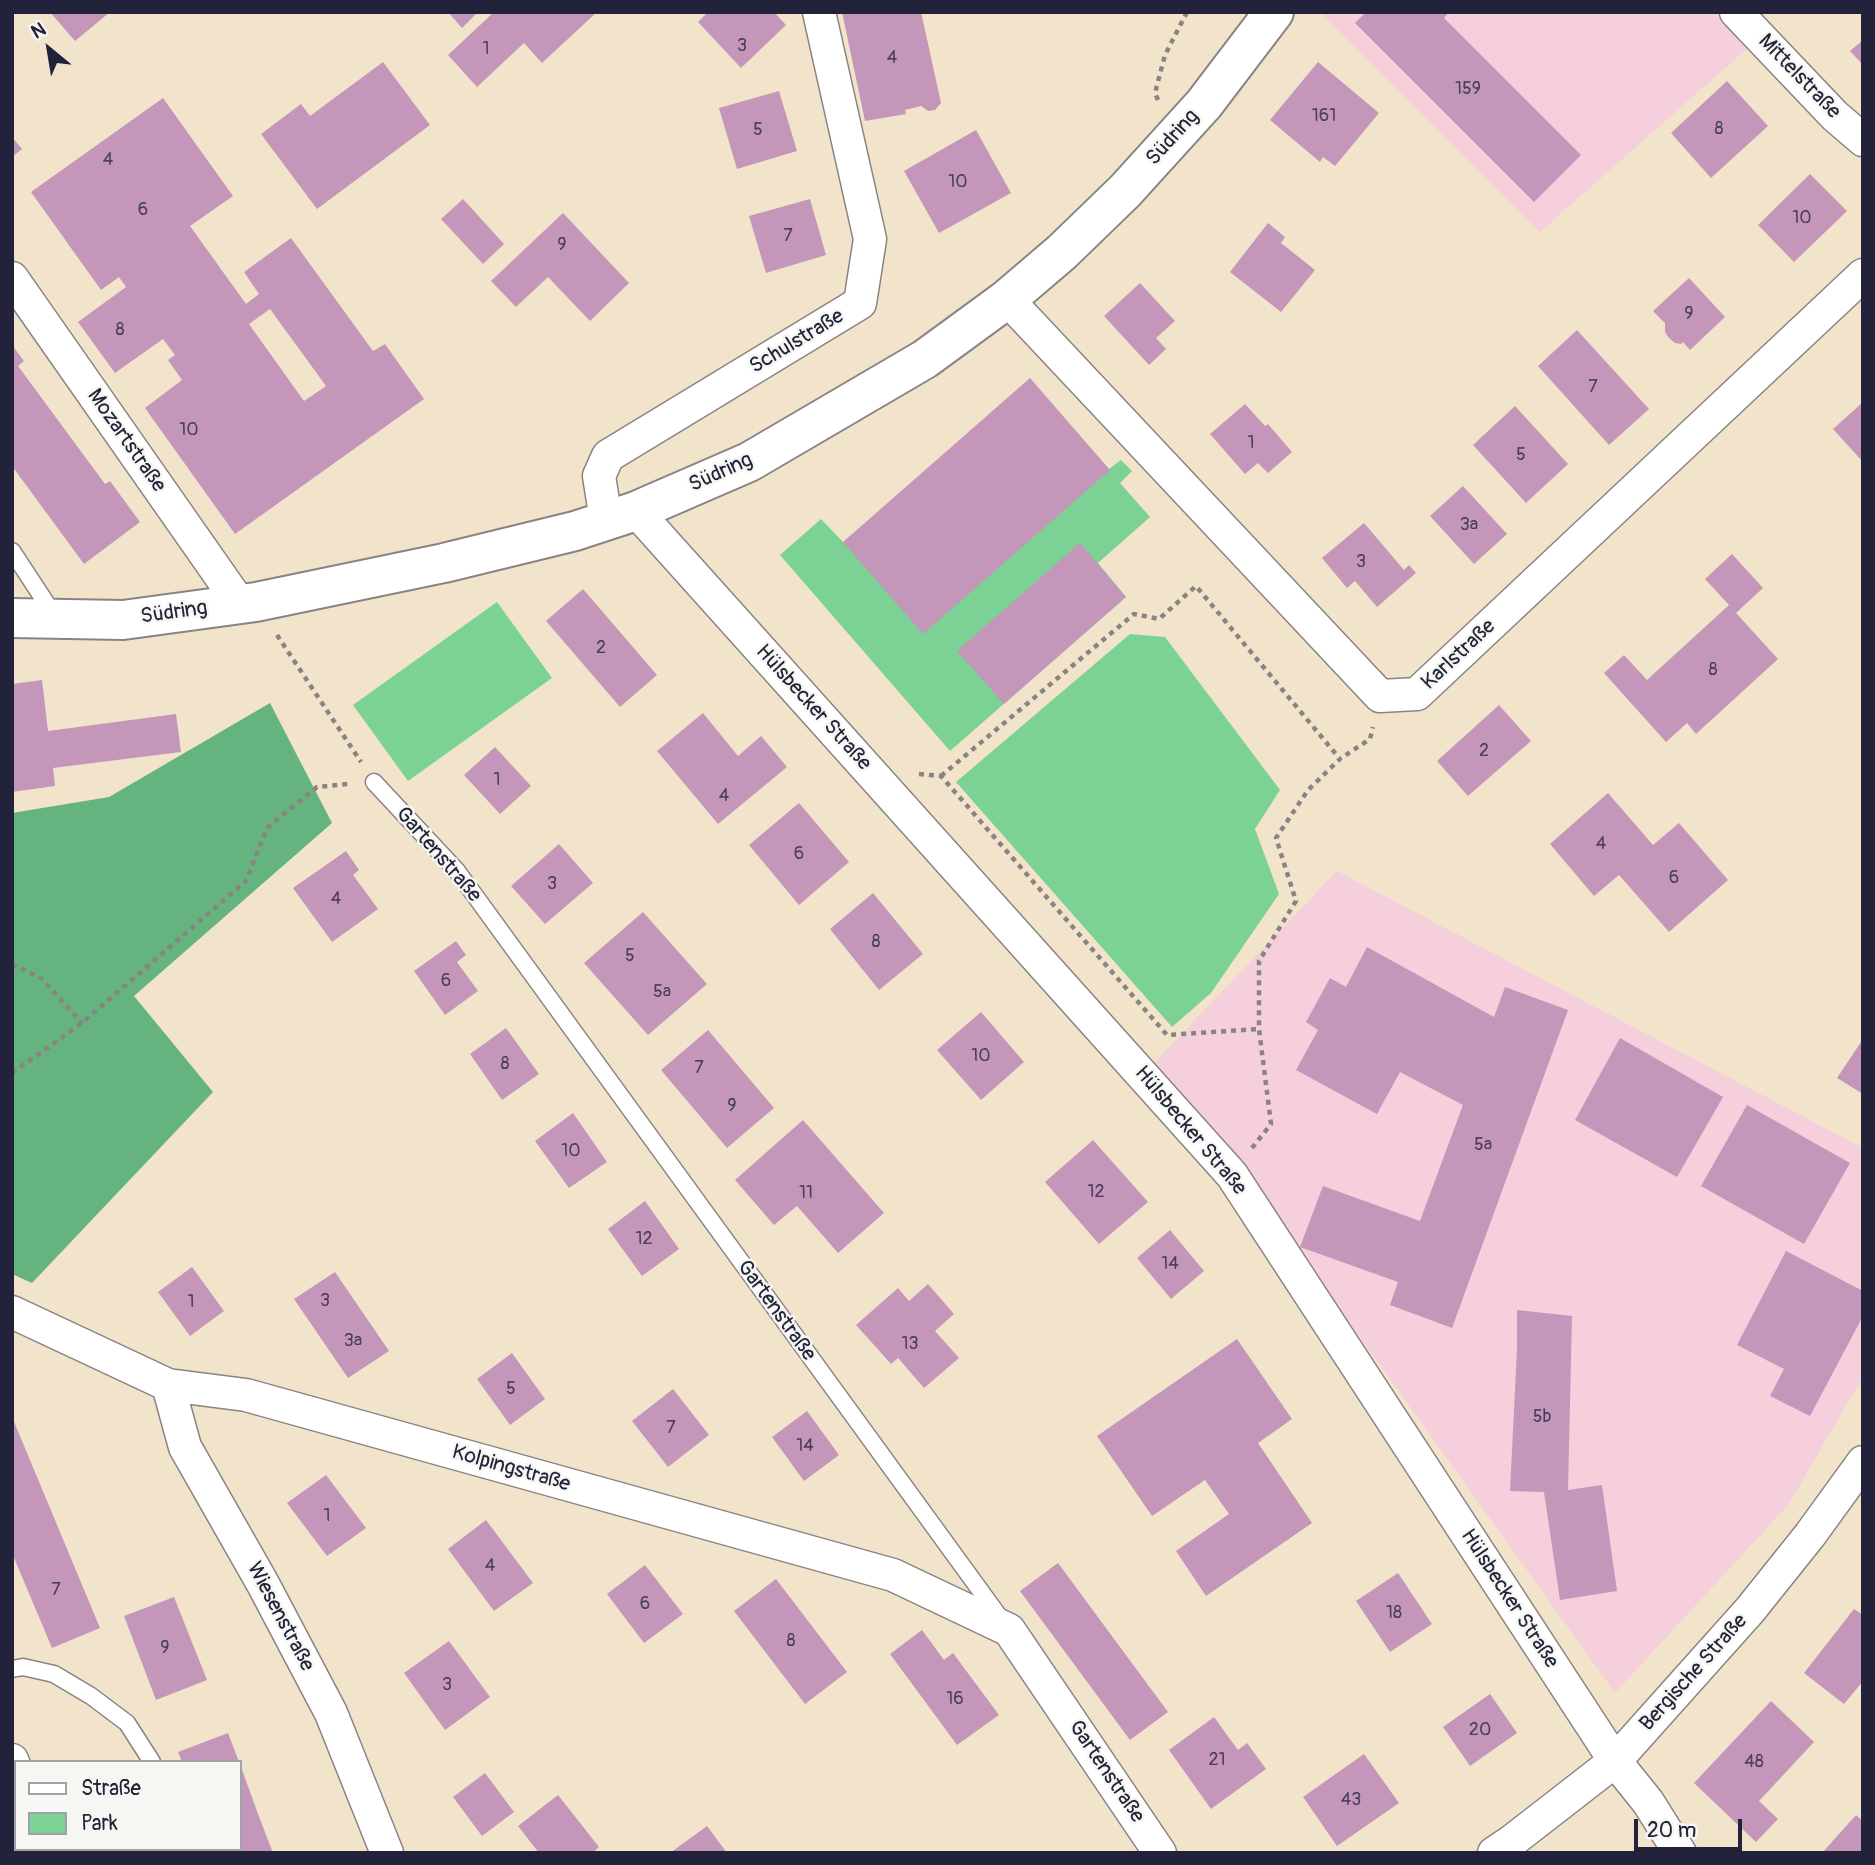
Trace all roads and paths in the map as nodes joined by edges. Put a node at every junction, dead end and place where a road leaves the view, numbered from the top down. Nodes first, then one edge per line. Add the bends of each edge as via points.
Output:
1 (819, 12) edge
2 (1187, 12) edge
3 (1275, 12) edge
4 (1737, 12) edge
5 (1863, 140) edge
6 (1171, 141) junction
7 (1863, 275) edge
8 (12, 278) edge
9 (1007, 299) junction
10 (621, 516) junction
11 (12, 551) edge
12 (248, 603) junction
13 (56, 617) junction
14 (12, 618) edge
15 (1370, 739) dead end
16 (1340, 759) junction
17 (866, 767) junction
18 (941, 776) junction
19 (374, 782) junction
20 (12, 964) edge
21 (82, 1023) junction
22 (1259, 1029) junction
23 (12, 1073) edge
24 (1232, 1175) junction
25 (12, 1312) edge
26 (168, 1385) junction
27 (1863, 1462) edge
28 (1009, 1630) junction
29 (12, 1669) edge
30 (151, 1760) edge
31 (1615, 1761) junction
32 (387, 1853) edge
33 (1160, 1853) edge
34 (1494, 1853) edge
35 (1680, 1853) edge

1 - 10 street, Schulstraße via 870,239 860,303 608,456 599,476
2 - 6 path via 1165,55 1156,93
3 - 6 street, Südring
4 - 5 street, Mittelstraße
6 - 9 street, Südring via 1062,252
7 - 9 street, Karlstraße via 1417,694 1380,696
8 - 12 street, Mozartstraße
9 - 10 street, Südring via 925,359 817,424 749,462
10 - 12 street, Südring via 554,538
10 - 17 street, Hülsbecker Straße
11 - 13 lane
12 - 13 street, Südring via 123,620
12 - 19 path
13 - 14 street, Südring
15 - 16 path
16 - 18 path via 1196,586 1159,619 1134,614
16 - 22 path via 1308,790 1276,838 1296,901 1259,961
17 - 18 path
17 - 24 street, Hülsbecker Straße
18 - 22 path via 1167,1035
19 - 21 path via 317,787 297,803 267,828 246,881
19 - 28 lane, Gartenstraße via 457,871
20 - 21 path via 41,978
21 - 23 path
22 - 24 path via 1271,1124
24 - 31 street, Hülsbecker Straße
25 - 26 street, Kolpingstraße
26 - 28 street, Kolpingstraße via 246,1395 893,1575
26 - 32 street, Wiesenstraße via 184,1447 331,1713
27 - 31 street, Bergische Straße via 1750,1610
28 - 33 street, Gartenstraße
29 - 30 lane via 54,1674 91,1696 127,1723
31 - 34 street, Bergische Straße
31 - 35 street, Hülsbecker Straße

